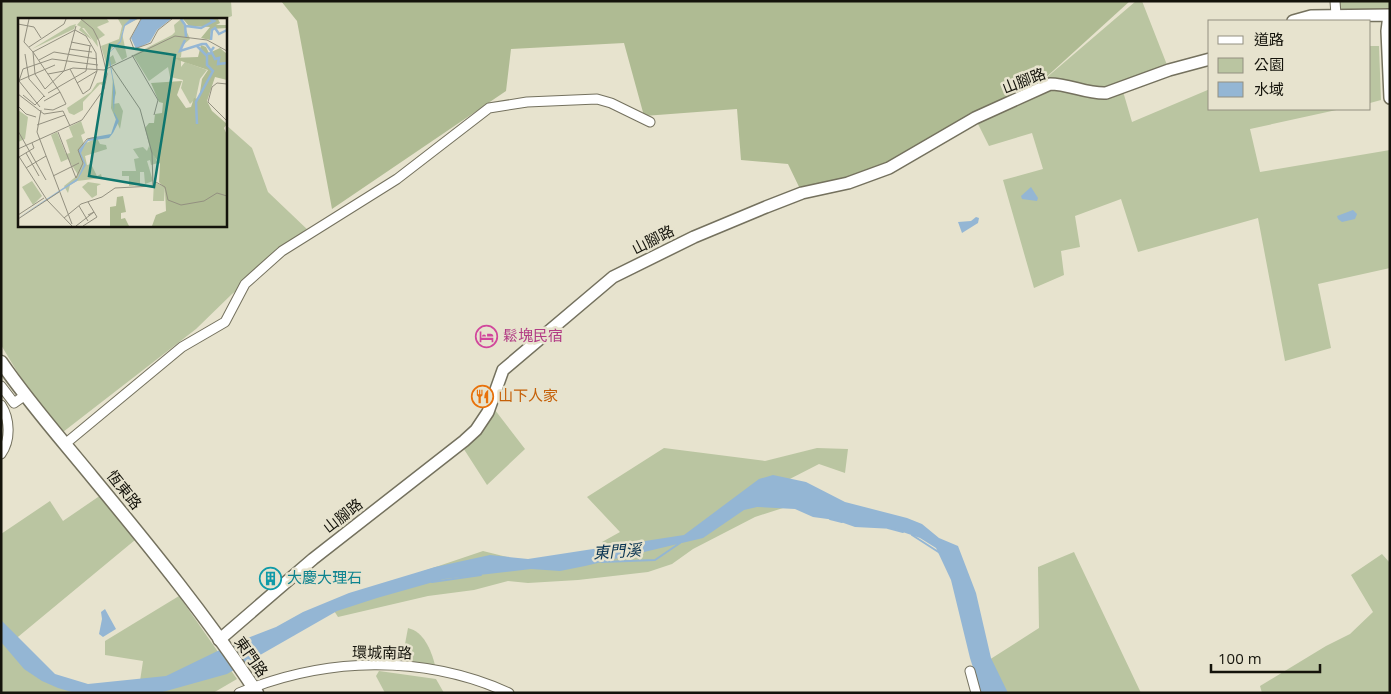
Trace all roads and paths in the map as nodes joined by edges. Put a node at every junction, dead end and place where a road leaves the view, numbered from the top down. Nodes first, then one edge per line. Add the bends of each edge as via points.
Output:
1 (1335, 1) edge
2 (1336, 15) junction
3 (1389, 15) edge
4 (1296, 20) edge
5 (1208, 60) edge
6 (1390, 98) edge
7 (650, 122) dead end
8 (1, 362) edge
9 (1, 386) edge
10 (24, 396) junction
11 (1, 405) edge
12 (65, 444) junction
13 (1, 454) edge
14 (221, 642) junction
15 (970, 671) dead end
16 (255, 690) edge
17 (239, 693) edge
18 (509, 693) edge
19 (976, 693) edge

1 - 2 street
2 - 3 street
2 - 4 street
3 - 6 street
5 - 14 street, 山腳路 via 1106,93 1050,84 975,118 889,168 848,184 802,193 766,207 694,237 613,277 503,370 488,412 476,430 313,558
7 - 12 street via 597,99 527,102 489,108 397,179 282,251 244,284 226,322 182,347
8 - 10 main road, 恆東路
9 - 10 street via 14,403
10 - 12 main road, 恆東路
11 - 13 street via 9,431
12 - 14 main road, 恆東路
14 - 16 main road, 東門路
15 - 19 street
16 - 17 street, 環城南路
16 - 18 street, 環城南路 via 305,671 389,665 467,676

